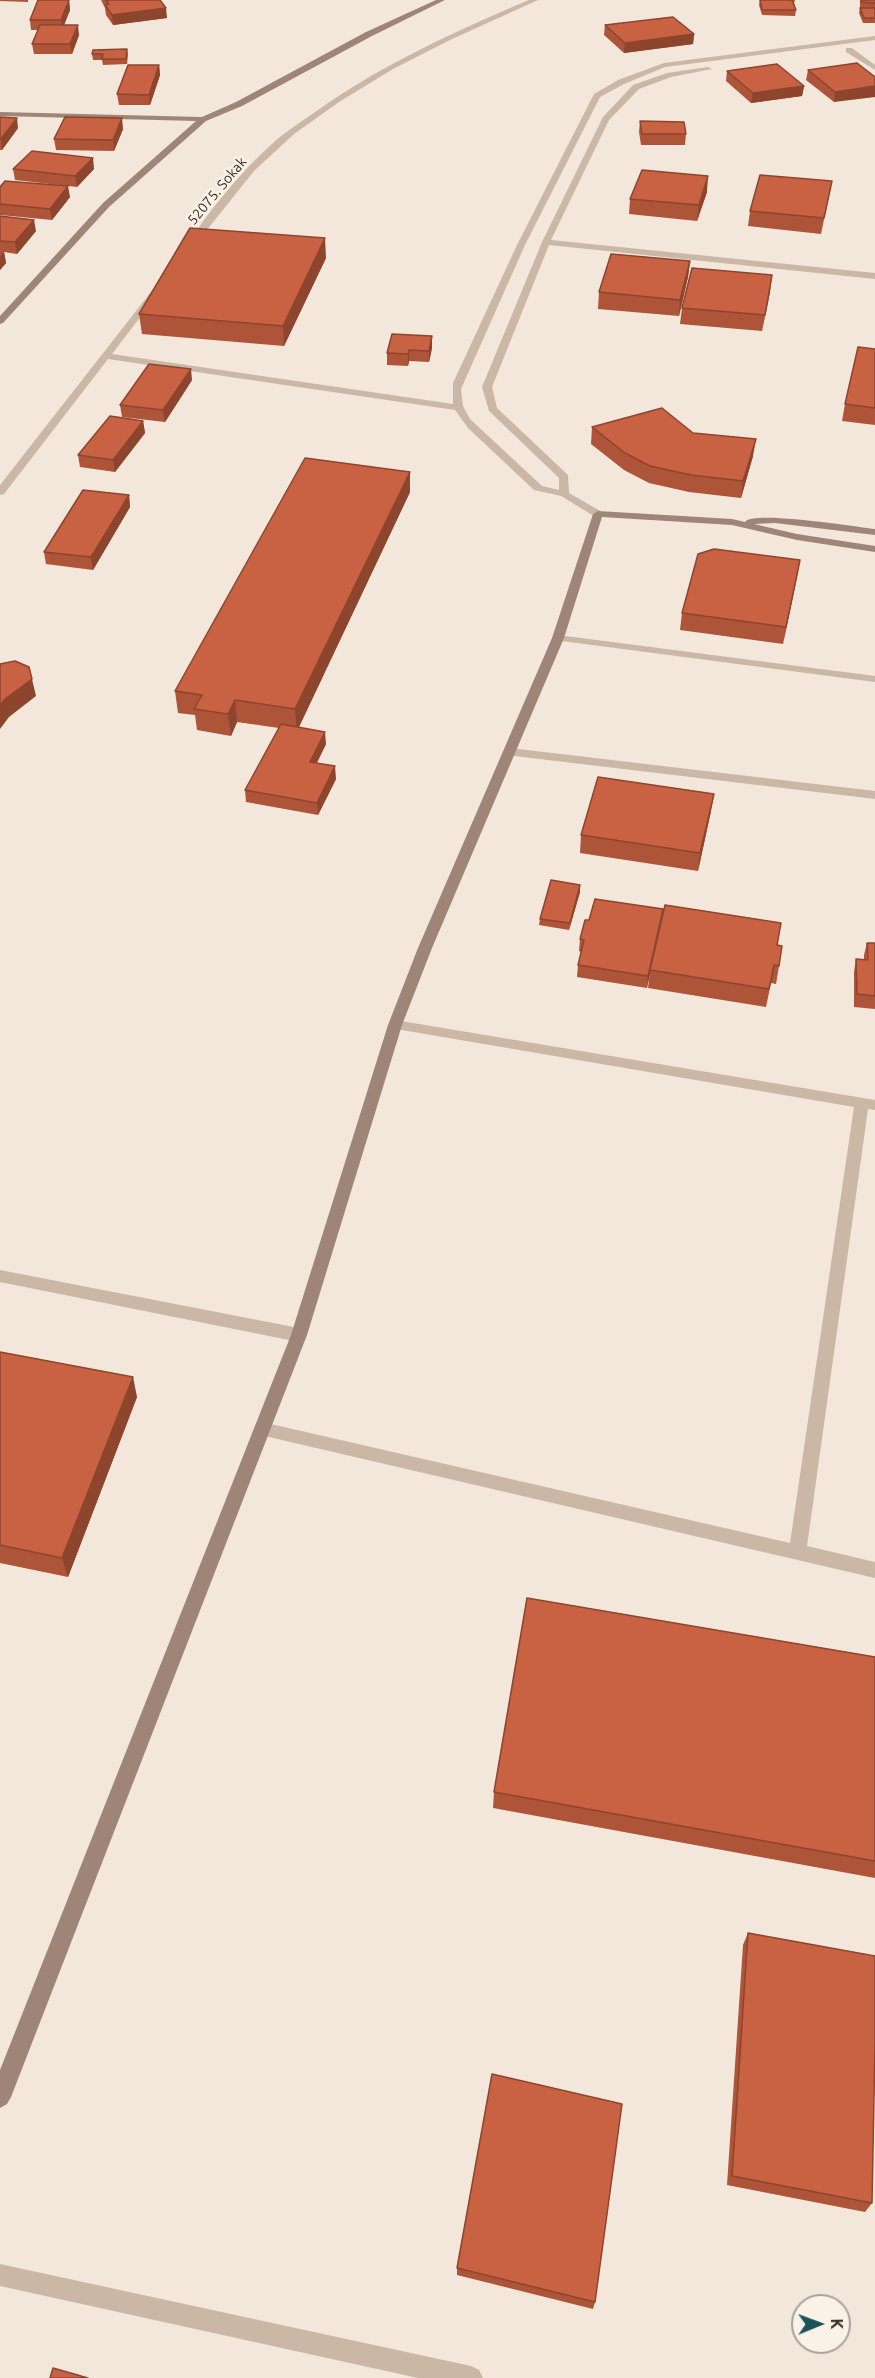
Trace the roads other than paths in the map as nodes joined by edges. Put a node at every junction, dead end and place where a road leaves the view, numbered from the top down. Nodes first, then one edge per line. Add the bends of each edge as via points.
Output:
1 (442, 0) edge
2 (535, 0) edge
3 (875, 38) edge
4 (875, 47) edge
5 (849, 50) junction
6 (875, 68) edge
7 (0, 114) edge
8 (203, 119) junction
9 (546, 242) junction
10 (182, 256) edge
11 (875, 276) edge
12 (161, 284) edge
13 (0, 321) edge
14 (106, 356) junction
15 (458, 408) junction
16 (0, 492) edge
17 (564, 494) junction
18 (598, 514) junction
19 (732, 522) junction
20 (875, 532) edge
21 (875, 549) edge
22 (558, 638) junction
23 (875, 679) edge
24 (510, 752) junction
25 (875, 795) edge
26 (395, 1025) junction
27 (869, 1104) edge
28 (0, 1276) edge
29 (299, 1335) junction
30 (262, 1429) junction
31 (797, 1552) junction
32 (875, 1570) edge
33 (0, 2097) edge
34 (0, 2275) edge
35 (471, 2378) edge

1 - 8 street via 369,34 240,104
2 - 10 street, 52075. Sokak via 448,36 329,105 275,145 223,201
3 - 15 street via 664,64 597,96 521,245 458,383
4 - 5 street
5 - 6 street
5 - 9 street via 704,69 636,87 606,119
7 - 8 street
8 - 13 street via 106,205
9 - 11 street
9 - 17 street via 487,387 492,409 564,477
12 - 14 street
14 - 15 street
14 - 16 street
15 - 17 street via 471,426 538,488
17 - 18 street
18 - 19 street
18 - 22 street
19 - 20 street via 775,520
19 - 21 street
22 - 23 street
22 - 24 street
24 - 25 street
24 - 26 street
26 - 27 street
26 - 29 street
27 - 31 street
28 - 29 street
29 - 30 street
30 - 31 street
30 - 33 street
31 - 32 street
34 - 35 street

